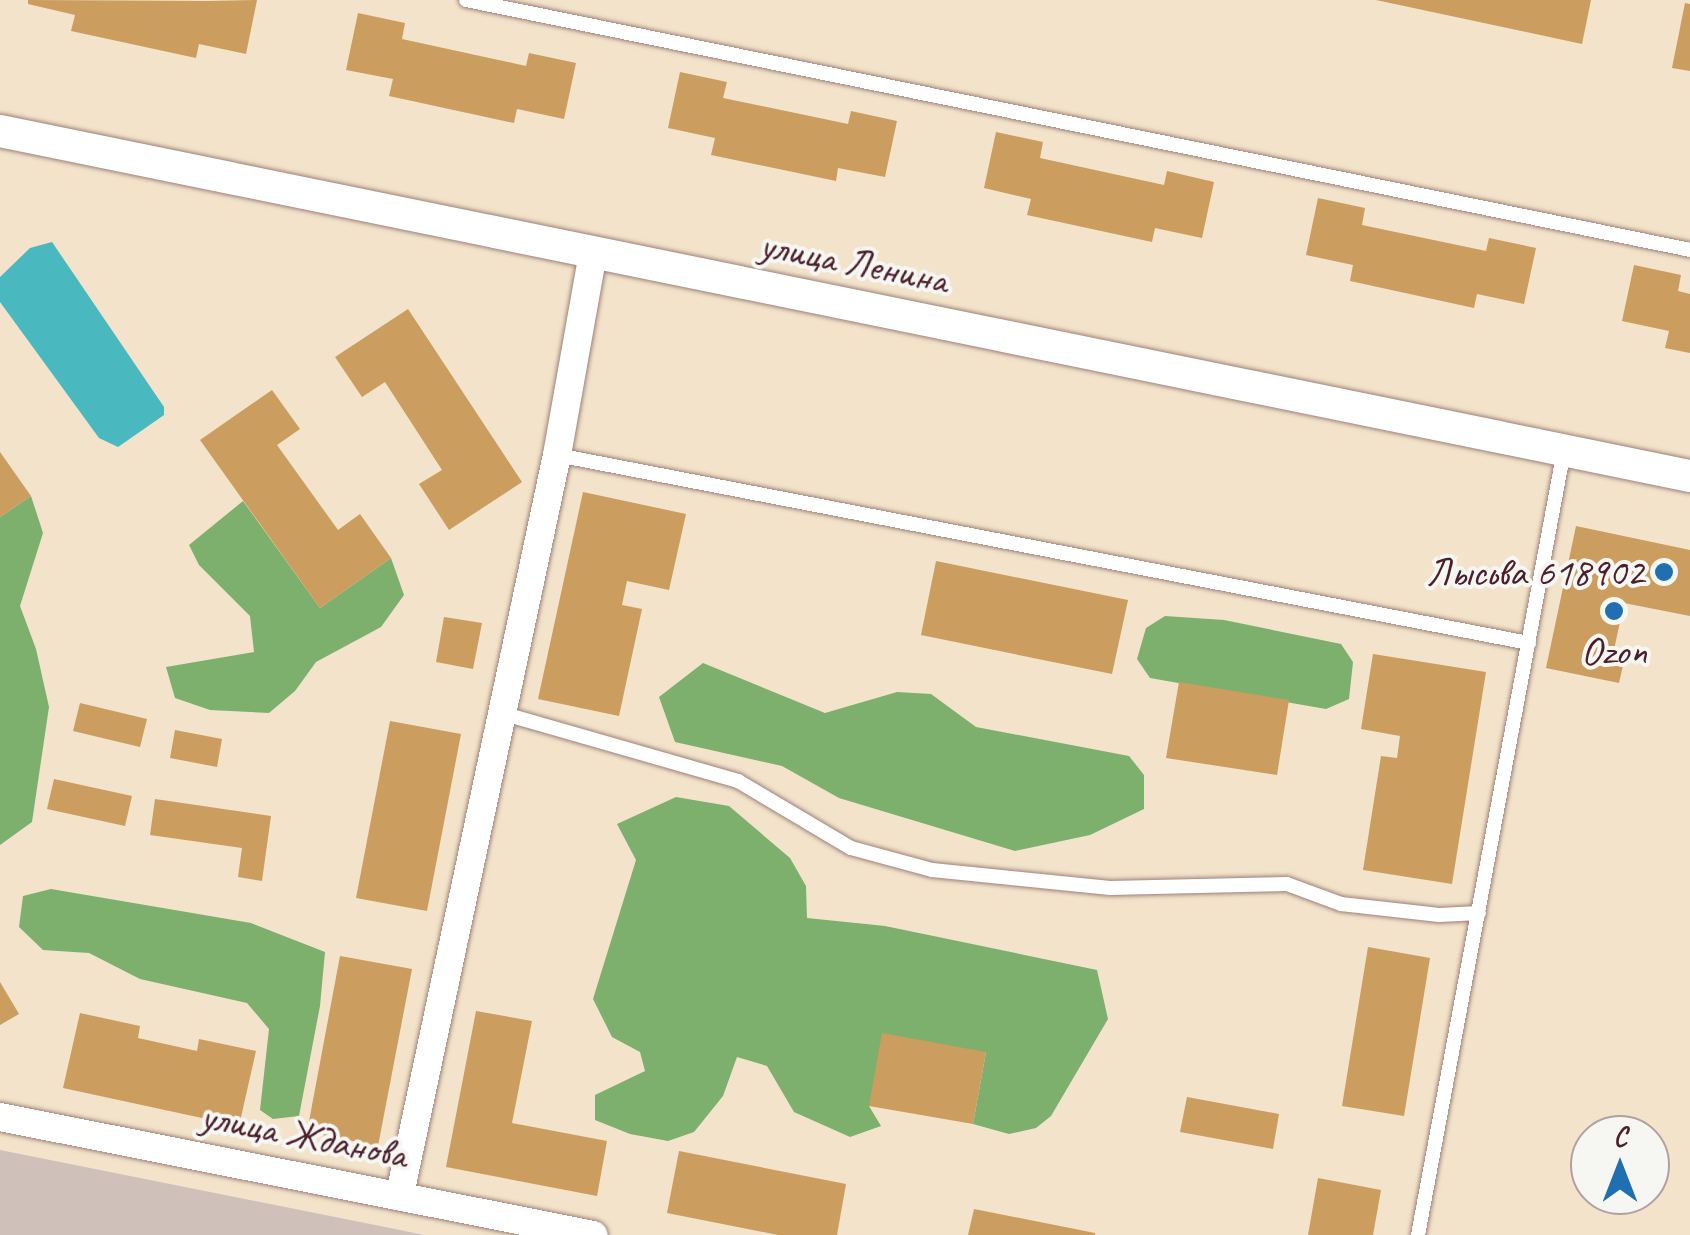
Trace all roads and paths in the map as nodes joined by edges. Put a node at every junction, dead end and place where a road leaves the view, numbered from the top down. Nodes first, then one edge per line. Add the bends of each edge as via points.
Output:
1 (466, 0) edge
2 (0, 131) edge
3 (1690, 250) edge
4 (594, 252) junction
5 (1564, 450) junction
6 (557, 455) junction
7 (1690, 476) edge
8 (1529, 643) junction
9 (499, 713) junction
10 (1479, 912) junction
11 (0, 1116) edge
12 (400, 1194) junction
13 (592, 1235) edge
14 (1418, 1235) edge

1 - 3 lane
2 - 4 street, улица Ленина
4 - 5 street, улица Ленина
4 - 6 street
5 - 7 street, улица Ленина
5 - 8 lane
6 - 8 lane
6 - 9 street
8 - 10 lane
9 - 10 lane via 738,782 850,848 932,870 1110,888 1287,884 1341,904 1439,915
9 - 12 street
10 - 14 lane
11 - 12 street, улица Жданова
12 - 13 street, улица Жданова

